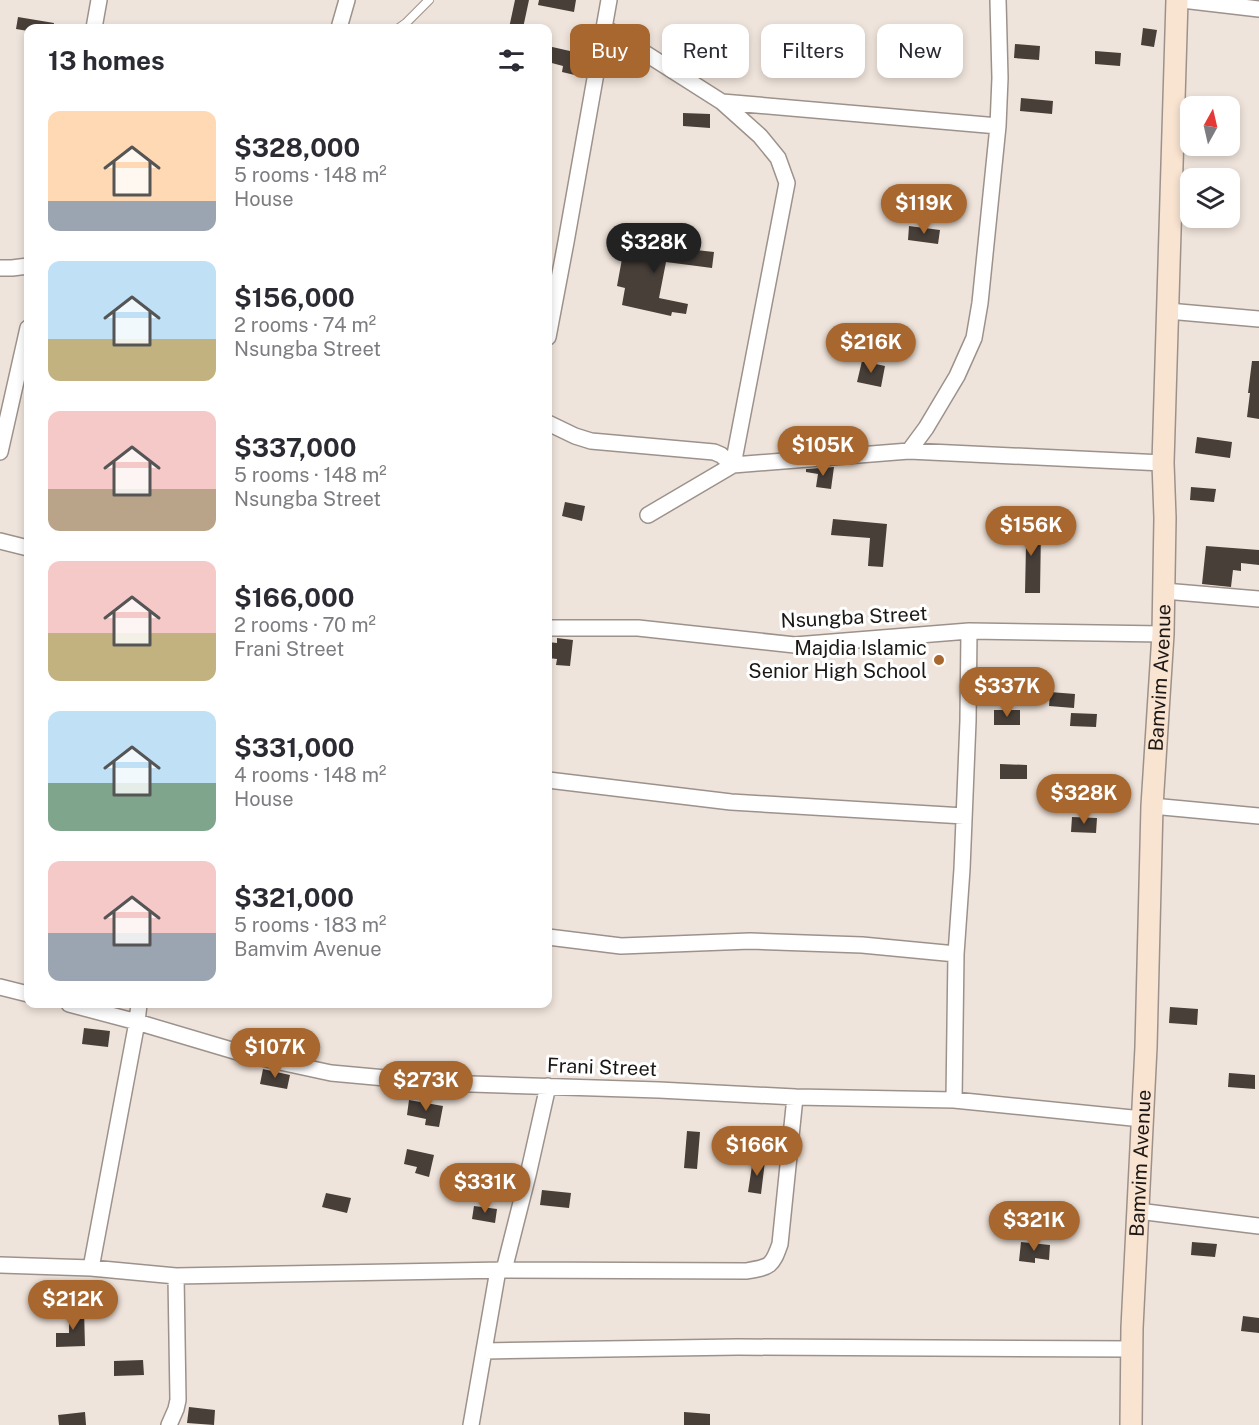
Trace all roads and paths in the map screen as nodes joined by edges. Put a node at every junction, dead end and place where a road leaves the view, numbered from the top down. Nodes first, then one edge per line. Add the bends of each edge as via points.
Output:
1 (99, 0) edge
2 (347, 0) edge
3 (429, 0) edge
4 (609, 0) edge
5 (998, 0) edge
6 (1177, 0) edge
7 (1182, 0) edge
8 (1259, 9) edge
9 (95, 24) edge
10 (340, 24) edge
11 (405, 24) edge
12 (605, 24) edge
13 (650, 56) edge
14 (595, 78) edge
15 (722, 102) junction
16 (998, 126) junction
17 (24, 266) edge
18 (0, 268) edge
19 (1167, 311) junction
20 (552, 316) edge
21 (1259, 319) edge
22 (24, 346) edge
23 (552, 425) edge
24 (0, 452) edge
25 (909, 452) junction
26 (1163, 463) junction
27 (734, 465) junction
28 (648, 515) dead end
29 (0, 541) edge
30 (24, 547) edge
31 (1164, 591) junction
32 (1259, 599) edge
33 (552, 628) edge
34 (969, 631) junction
35 (1163, 634) junction
36 (552, 780) edge
37 (1152, 806) junction
38 (964, 816) junction
39 (1259, 816) edge
40 (552, 938) edge
41 (956, 954) junction
42 (0, 987) edge
43 (24, 993) edge
44 (84, 1008) edge
45 (139, 1008) edge
46 (137, 1022) junction
47 (548, 1086) junction
48 (795, 1097) junction
49 (954, 1100) junction
50 (1142, 1119) junction
51 (1138, 1211) junction
52 (1259, 1226) edge
53 (0, 1265) edge
54 (91, 1269) junction
55 (501, 1270) junction
56 (176, 1276) junction
57 (1132, 1349) junction
58 (484, 1351) junction
59 (169, 1425) edge
60 (471, 1425) edge
61 (1131, 1425) edge

1 - 9 street
2 - 10 street
3 - 11 lane
4 - 12 street
5 - 16 street
6 - 19 street, Bamvim Avenue
7 - 8 street
13 - 15 street
14 - 20 street
15 - 16 street
15 - 27 street via 778,158 787,183
16 - 25 street via 974,338 957,376
17 - 18 street
19 - 21 street
19 - 26 street, Bamvim Avenue
22 - 24 street
23 - 27 street via 591,441 714,452
25 - 26 street
25 - 27 street
26 - 31 street, Bamvim Avenue
27 - 28 street
29 - 30 street
31 - 32 street
31 - 35 street, Bamvim Avenue
33 - 34 street, Nsungba Street via 639,628 795,645
34 - 35 street, Nsungba Street
34 - 38 street
35 - 37 street, Bamvim Avenue
36 - 38 street via 731,802
37 - 39 street
37 - 50 street, Bamvim Avenue
38 - 41 street
40 - 41 street via 621,946 750,941 862,945
41 - 49 street
42 - 43 street
44 - 46 street, Frani Street
45 - 46 street
46 - 47 street, Frani Street via 248,1055 331,1073 440,1083
46 - 54 street
47 - 48 street, Frani Street
47 - 55 street
48 - 49 street, Frani Street
48 - 55 street via 780,1244 774,1261 765,1268
49 - 50 street, Frani Street
50 - 51 street, Bamvim Avenue
51 - 52 street
51 - 57 street, Bamvim Avenue
53 - 54 street
54 - 56 street
55 - 56 street
55 - 58 street
56 - 59 street via 178,1400
57 - 58 street via 738,1347
57 - 61 street, Bamvim Avenue
58 - 60 street

